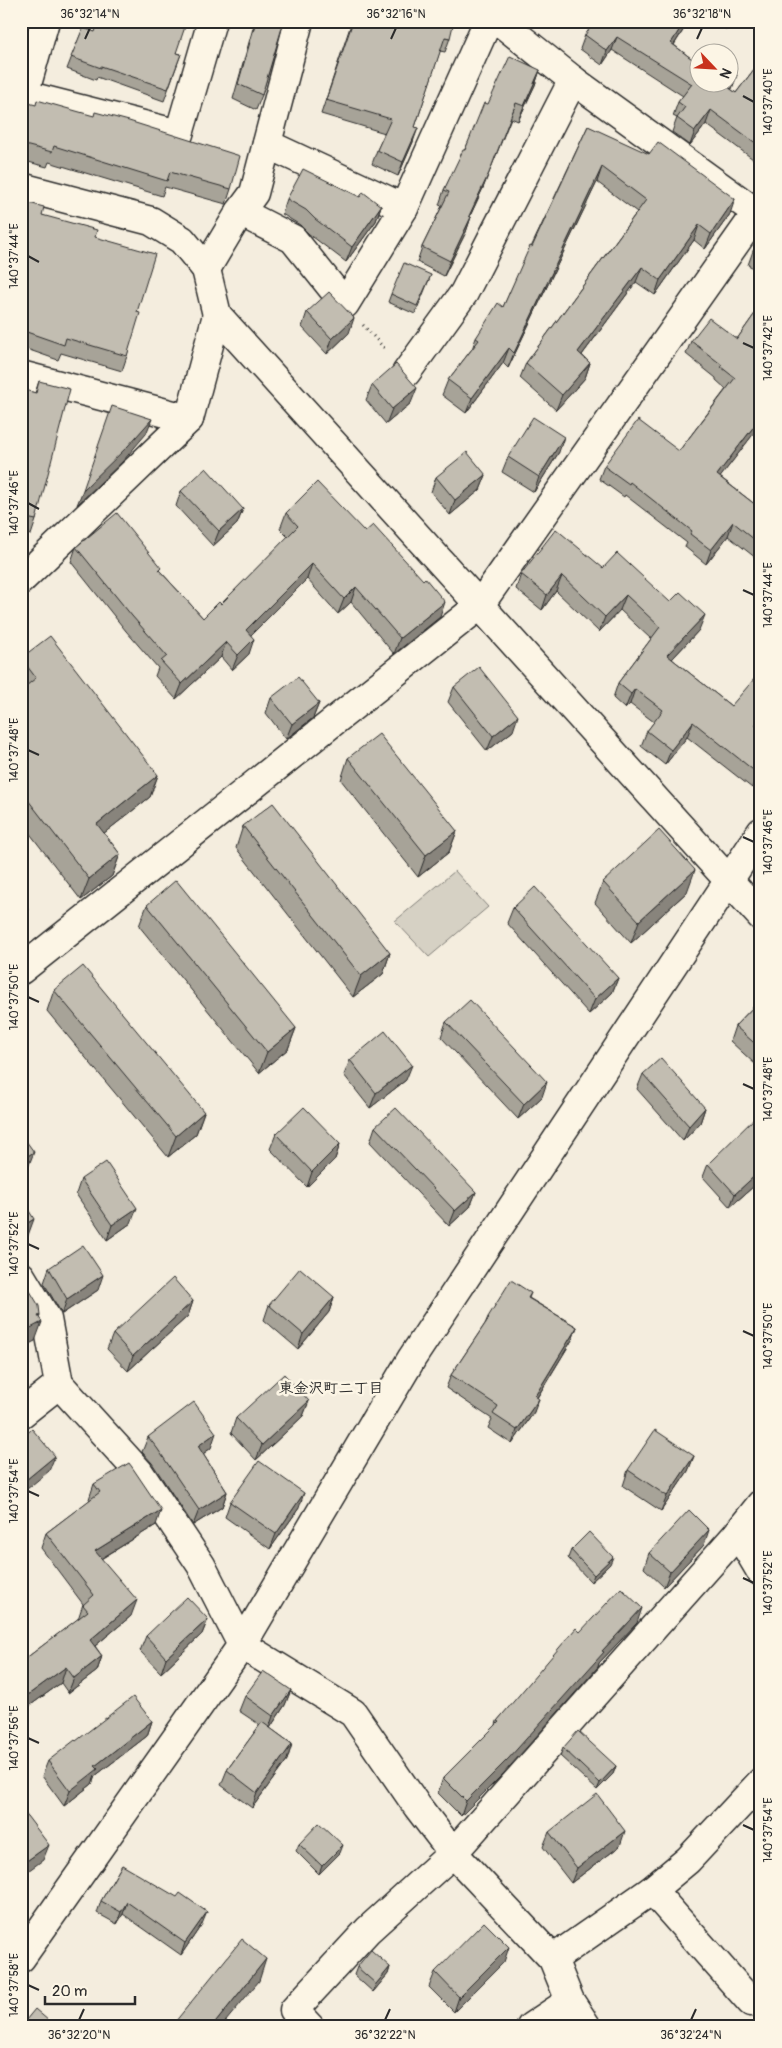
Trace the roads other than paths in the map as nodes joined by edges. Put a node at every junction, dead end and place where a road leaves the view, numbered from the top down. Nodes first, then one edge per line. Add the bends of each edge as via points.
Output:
1 (45, 21) edge
2 (212, 21) edge
3 (298, 21) edge
4 (488, 21) edge
5 (499, 21) edge
6 (573, 80) junction
7 (23, 94) edge
8 (267, 144) junction
9 (21, 187) edge
10 (404, 208) junction
11 (759, 210) edge
12 (240, 212) junction
13 (206, 269) junction
14 (217, 315) junction
15 (406, 373) edge
16 (21, 375) edge
17 (189, 419) junction
18 (23, 576) edge
19 (479, 606) junction
20 (761, 832) edge
21 (728, 881) junction
22 (761, 916) edge
23 (21, 970) edge
24 (21, 1276) edge
25 (59, 1384) junction
26 (21, 1414) edge
27 (761, 1504) edge
28 (738, 1532) junction
29 (761, 1572) edge
30 (242, 1645) junction
31 (761, 1782) edge
32 (453, 1853) junction
33 (652, 1890) junction
34 (21, 1958) edge
35 (553, 1958) junction
36 (570, 2001) junction
37 (751, 2002) dead end
38 (310, 2027) edge
39 (530, 2027) edge
40 (587, 2027) edge

1 - 7 street
2 - 7 street via 179,134
3 - 8 street
4 - 10 street
5 - 6 street
6 - 11 street
6 - 15 street via 464,293
8 - 10 street
8 - 12 street via 254,193
9 - 13 street via 151,221 182,240
10 - 12 street via 345,304 293,239
11 - 19 street
12 - 13 street
13 - 14 street
14 - 17 street
14 - 19 street
16 - 17 street
17 - 18 street
19 - 21 street
19 - 23 street
20 - 21 street
21 - 22 street
21 - 30 street via 412,1358
24 - 25 street via 47,1319
25 - 26 street
25 - 30 street via 139,1472 201,1565
27 - 28 street
28 - 29 street
28 - 32 street
30 - 32 street via 353,1713
30 - 34 street
31 - 33 street via 688,1860
32 - 35 street
32 - 38 street via 368,1930 294,2010
33 - 35 street
33 - 37 street
35 - 36 street
36 - 39 street
36 - 40 street

